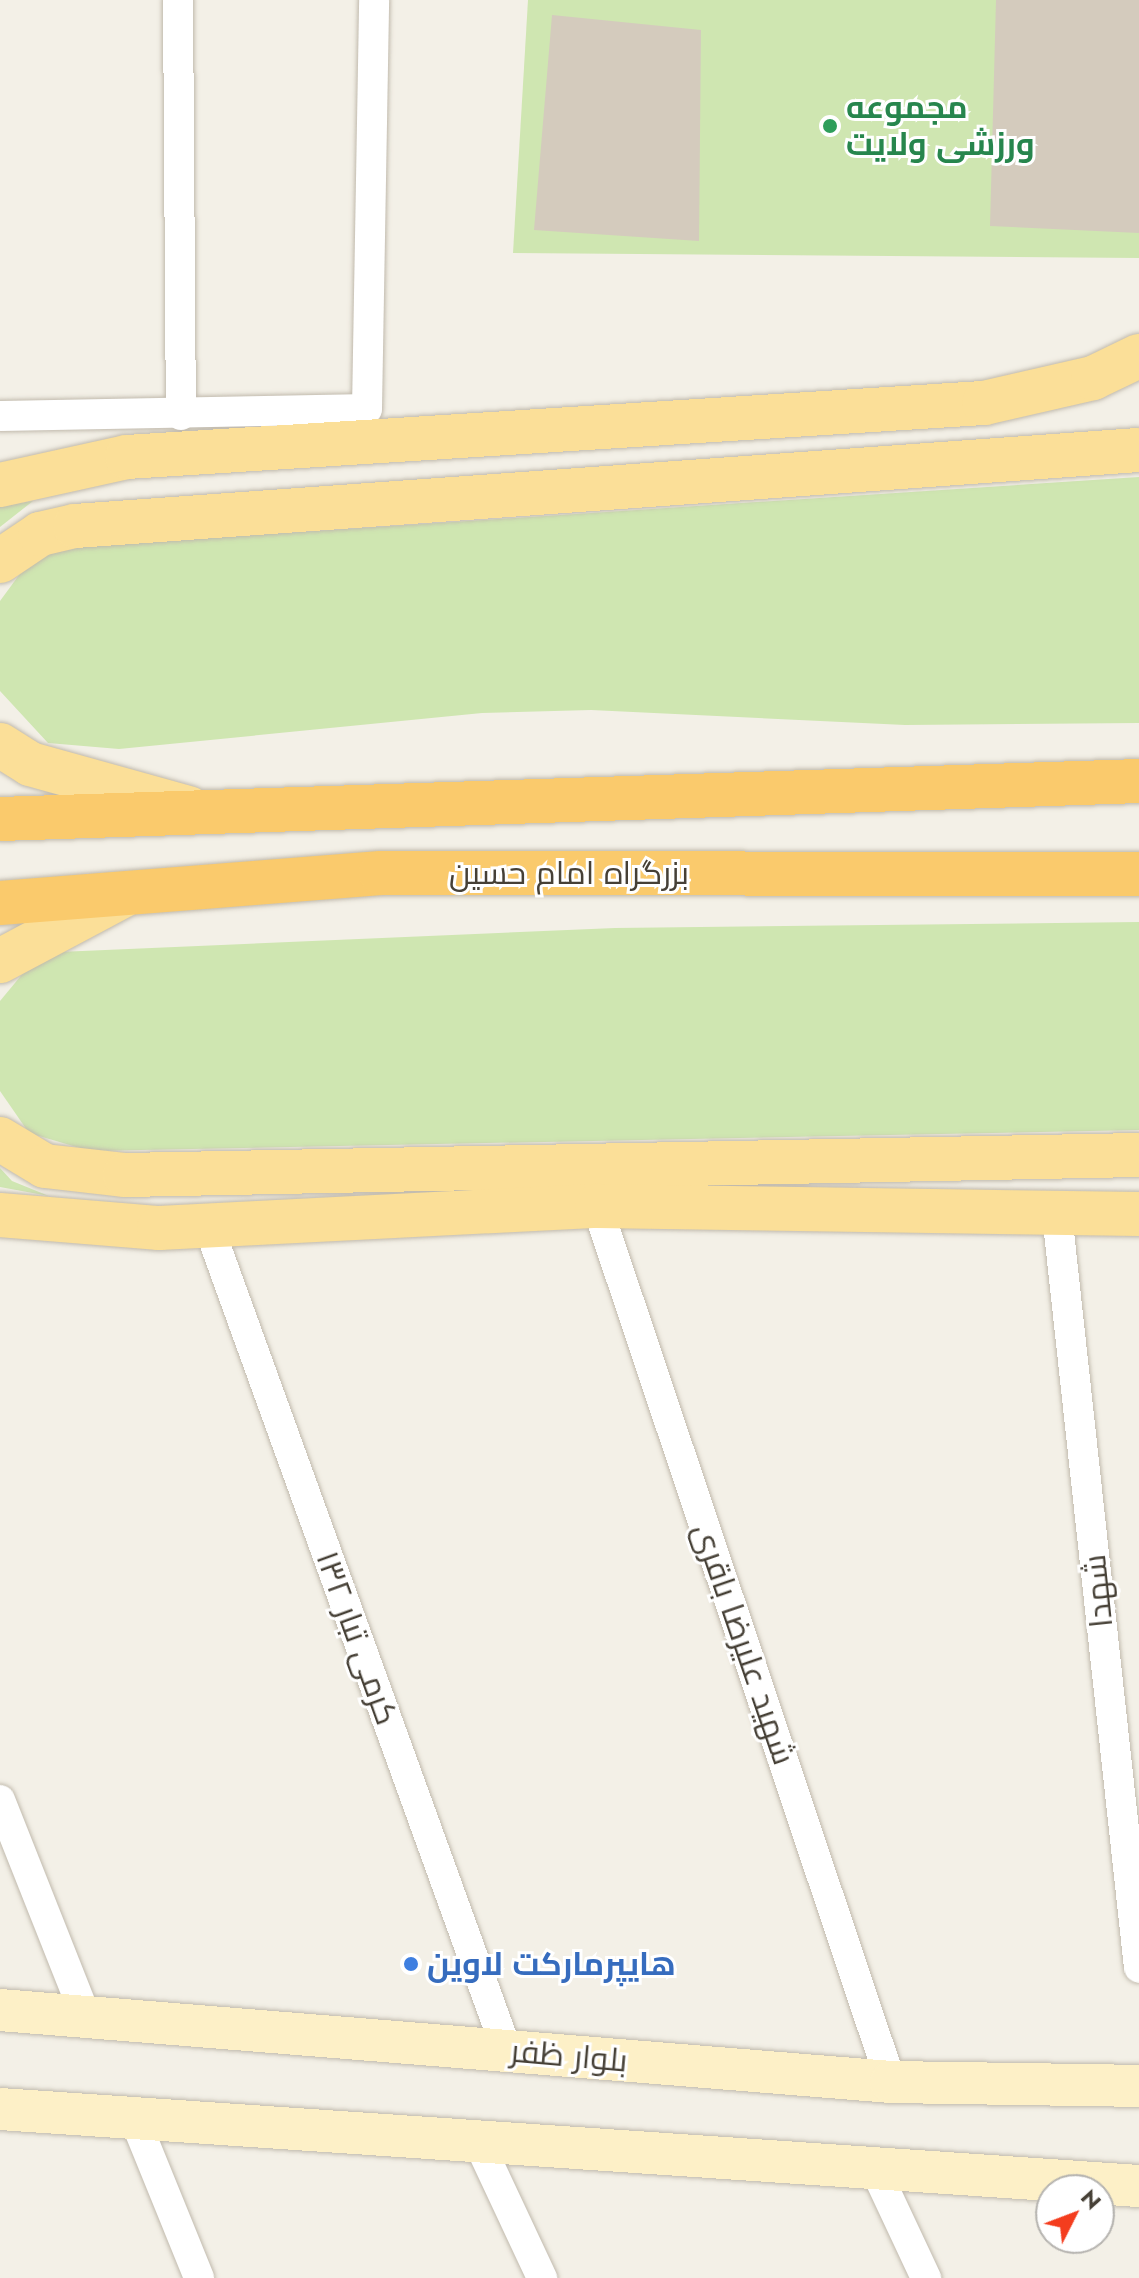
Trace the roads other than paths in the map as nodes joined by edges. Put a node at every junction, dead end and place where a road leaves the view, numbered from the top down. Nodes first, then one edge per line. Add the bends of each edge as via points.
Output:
1 (178, 0) edge
2 (374, 0) edge
3 (1139, 356) edge
4 (181, 415) junction
5 (0, 416) edge
6 (1139, 450) edge
7 (0, 485) edge
8 (0, 561) edge
9 (0, 745) edge
10 (1139, 781) edge
11 (191, 808) junction
12 (0, 819) edge
13 (1139, 874) edge
14 (127, 893) junction
15 (0, 903) edge
16 (0, 961) edge
17 (0, 1139) edge
18 (1139, 1155) edge
19 (597, 1206) junction
20 (1057, 1214) junction
21 (1139, 1214) edge
22 (6, 1217) edge
23 (208, 1225) junction
24 (0, 1800) edge
25 (1139, 1968) edge
26 (0, 2010) edge
27 (86, 2017) junction
28 (507, 2051) junction
29 (891, 2082) junction
30 (1139, 2086) edge
31 (0, 2109) edge
32 (135, 2120) junction
33 (476, 2137) junction
34 (874, 2167) junction
35 (1139, 2186) edge
36 (199, 2278) edge
37 (542, 2278) edge
38 (926, 2278) edge

1 - 4 street
2 - 4 street via 367,409
3 - 7 main road via 1093,378 984,403 127,457
4 - 5 street
6 - 8 main road via 75,526 40,534
9 - 11 main road via 30,764
10 - 11 highway
11 - 12 highway
13 - 14 highway, بزرگراه امام حسین via 381,873
14 - 15 highway, بزرگراه امام حسین
14 - 16 main road
17 - 18 main road via 45,1166 125,1175
19 - 20 main road
19 - 23 main road
19 - 29 street, شهید علیرضا باقری
20 - 21 main road
20 - 25 street, شهدا
22 - 23 main road
23 - 28 street, کرمی تبار ۱۳۲
24 - 27 street
26 - 27 street, بلوار ظفر
27 - 28 street, بلوار ظفر
28 - 29 street, بلوار ظفر
29 - 30 street, بلوار ظفر
31 - 32 street
32 - 33 street
32 - 36 street
33 - 34 street
33 - 37 street
34 - 35 street
34 - 38 street

